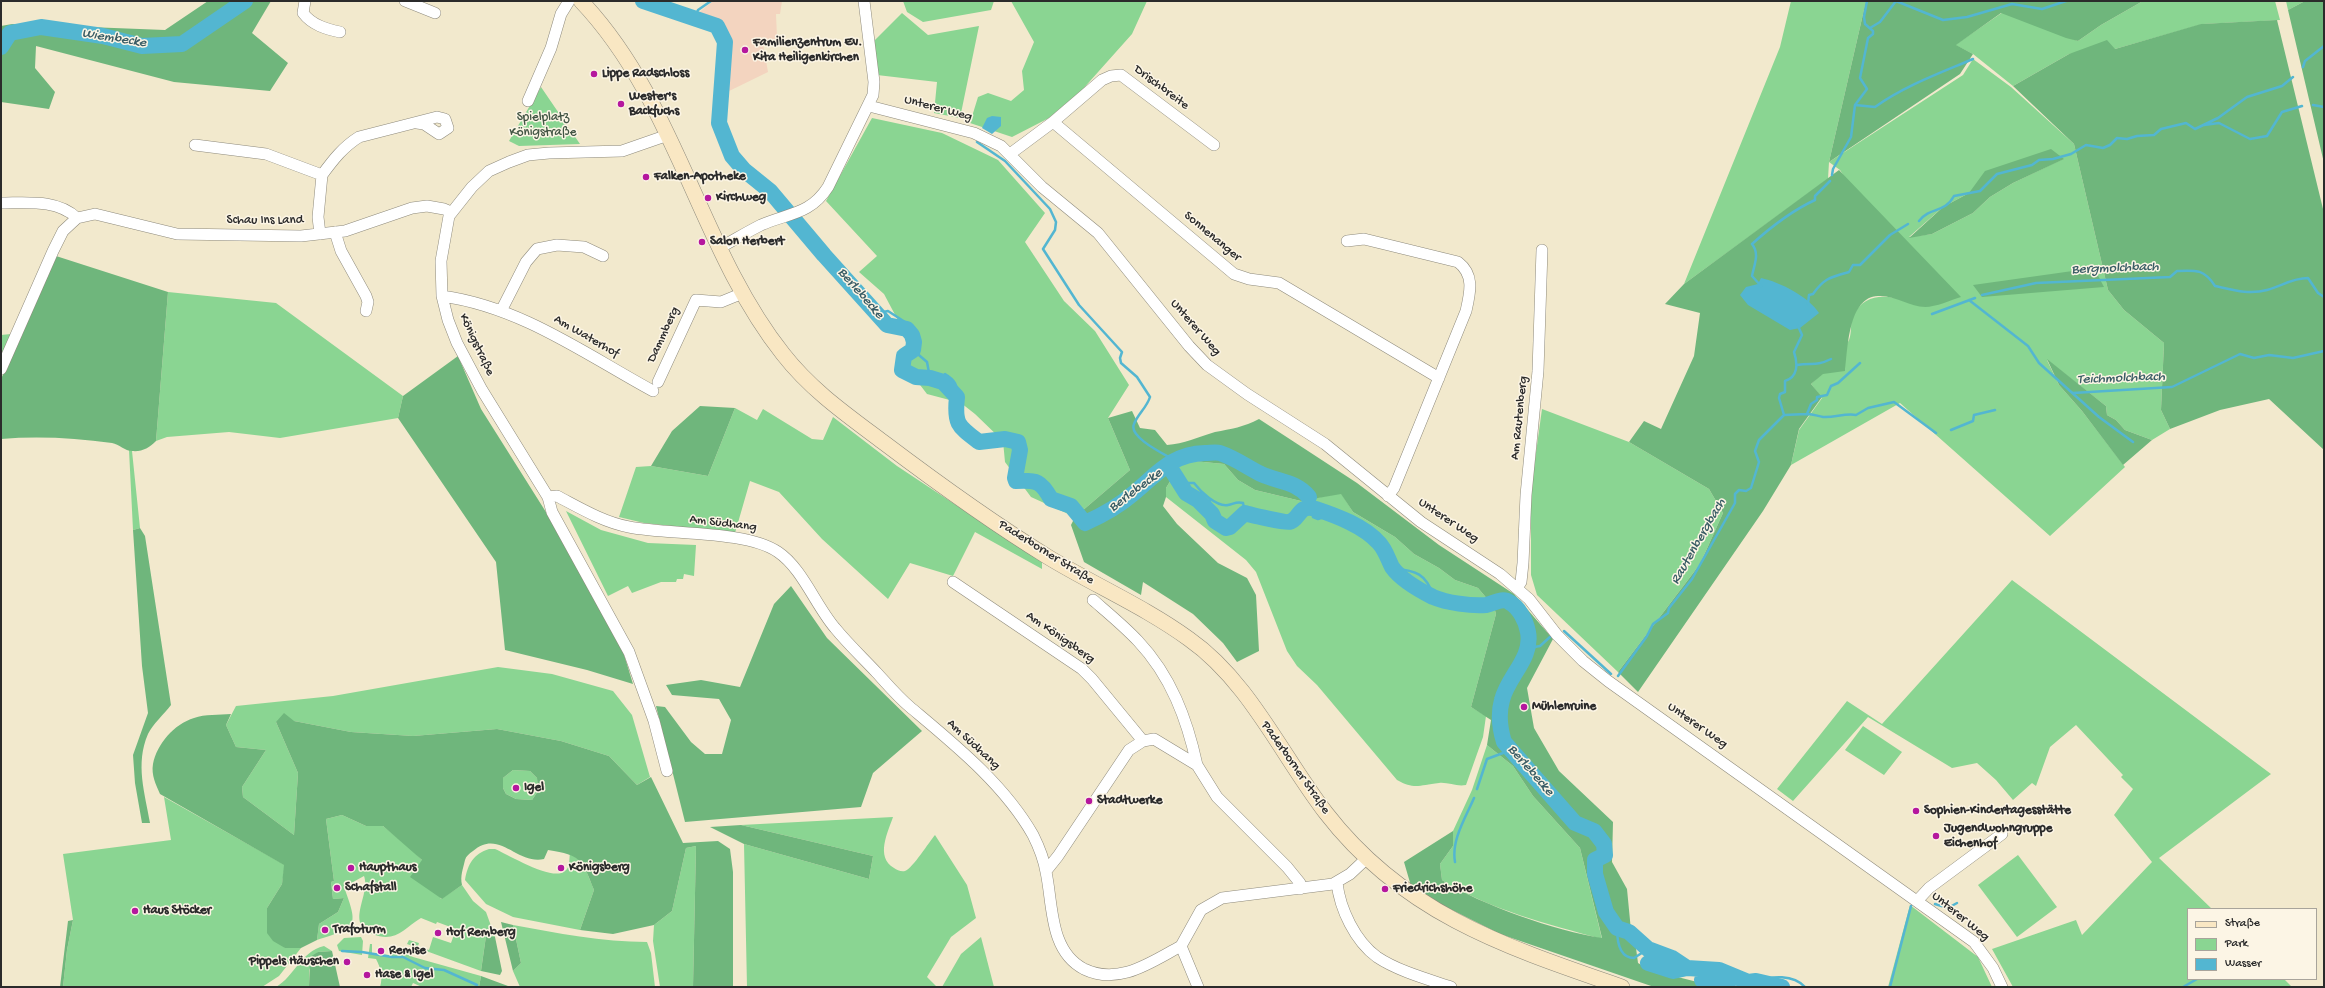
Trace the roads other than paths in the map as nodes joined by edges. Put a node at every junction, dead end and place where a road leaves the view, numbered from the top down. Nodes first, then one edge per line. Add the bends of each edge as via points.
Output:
1 (305, 1) edge
2 (405, 1) edge
3 (569, 1) edge
4 (581, 1) edge
5 (864, 1) edge
6 (435, 13) dead end
7 (340, 32) dead end
8 (528, 101) dead end
9 (869, 106) junction
10 (1053, 122) junction
11 (417, 123) junction
12 (668, 135) junction
13 (195, 145) dead end
14 (1214, 145) dead end
15 (1010, 154) junction
16 (322, 174) junction
17 (1, 202) edge
18 (450, 212) junction
19 (77, 218) junction
20 (335, 232) junction
21 (320, 234) junction
22 (1347, 241) dead end
23 (721, 247) junction
24 (1542, 250) dead end
25 (603, 256) dead end
26 (743, 293) junction
27 (442, 296) junction
28 (366, 311) dead end
29 (501, 311) junction
30 (1, 369) edge
31 (1439, 378) junction
32 (656, 387) joint
33 (1388, 496) junction
34 (548, 497) junction
35 (953, 582) dead end
36 (1517, 588) junction
37 (1093, 600) dead end
38 (1143, 741) junction
39 (1197, 765) junction
40 (667, 771) dead end
41 (2002, 834) dead end
42 (1366, 859) junction
43 (1046, 871) junction
44 (1337, 883) junction
45 (1300, 889) junction
46 (1917, 900) junction
47 (1181, 946) junction
48 (1198, 987) edge
49 (1451, 987) edge
50 (1622, 987) edge
51 (2002, 987) edge

1 - 7 street via 303,13 307,18 323,28
2 - 6 street
3 - 8 street via 561,14 551,48
4 - 12 main road, Paderborner Straße via 628,61
5 - 9 street via 874,82
9 - 15 street, Unterer Weg via 974,133 1001,146
9 - 23 street via 821,198 799,213 760,226
10 - 14 street, Drischbreite via 1102,80 1121,75
10 - 15 street
10 - 31 street, Sonnenanger via 1234,274 1249,279 1280,283
11 - 11 street via 437,117 447,121 448,128 439,134 424,124
11 - 16 street via 404,124 359,137 338,154
12 - 18 street, Königstraße via 622,151 528,155 508,162 489,171 468,190
12 - 23 main road, Paderborner Straße
13 - 16 street via 266,154
15 - 33 street, Unterer Weg via 1042,187 1098,233 1207,365 1325,444
16 - 21 street via 318,217
17 - 19 street via 56,205 68,209
18 - 20 street, Schau Ins Land via 427,206 412,208 346,231
18 - 27 street, Königstraße via 441,261
19 - 21 street, Schau Ins Land via 95,214 177,234
19 - 30 street via 63,231
20 - 21 street, Schau Ins Land
20 - 28 street via 341,251 366,296
22 - 31 street via 1364,239 1458,262 1468,273 1470,286 1466,311
23 - 26 main road, Paderborner Straße
24 - 36 street, Am Rautenberg via 1538,371 1526,495 1524,563 1521,582
25 - 29 street via 584,247 557,245 537,249 526,262
26 - 32 street, Dammberg via 721,302 696,300
26 - 42 main road, Paderborner Straße via 766,332 786,358 811,386 830,402 901,455 1045,555 1184,635 1220,664 1239,686 1323,810
27 - 29 street, Am Waterhof via 461,298
27 - 34 street, Königstraße via 457,343 482,390
29 - 32 street, Am Waterhof via 539,326
31 - 33 street via 1394,488
33 - 36 street, Unterer Weg via 1421,522 1477,558
34 - 40 street via 552,512 629,652 654,721
34 - 43 street, Am Südhang via 557,496 607,521 629,527 757,542 780,553 806,585 834,628 908,706 990,779 1011,802 1034,838
35 - 38 street, Am Königsberg via 1082,669
36 - 46 street, Unterer Weg via 1557,635 1608,681
37 - 39 street via 1139,642 1164,677 1177,698 1188,726
38 - 39 street via 1154,739 1164,743
38 - 43 street via 1129,750
39 - 45 street via 1217,797 1297,878
41 - 46 street via 1929,888
42 - 44 street
42 - 50 main road, Paderborner Straße via 1394,883 1432,909 1478,932
43 - 47 street, Am Südhang via 1056,935 1069,957 1083,968 1100,974 1125,974
44 - 45 street
44 - 49 street via 1338,898 1345,913 1358,936 1376,956 1390,964
45 - 47 street via 1222,898 1212,902 1201,910
46 - 51 street, Unterer Weg via 1974,942 1989,962
47 - 48 street

